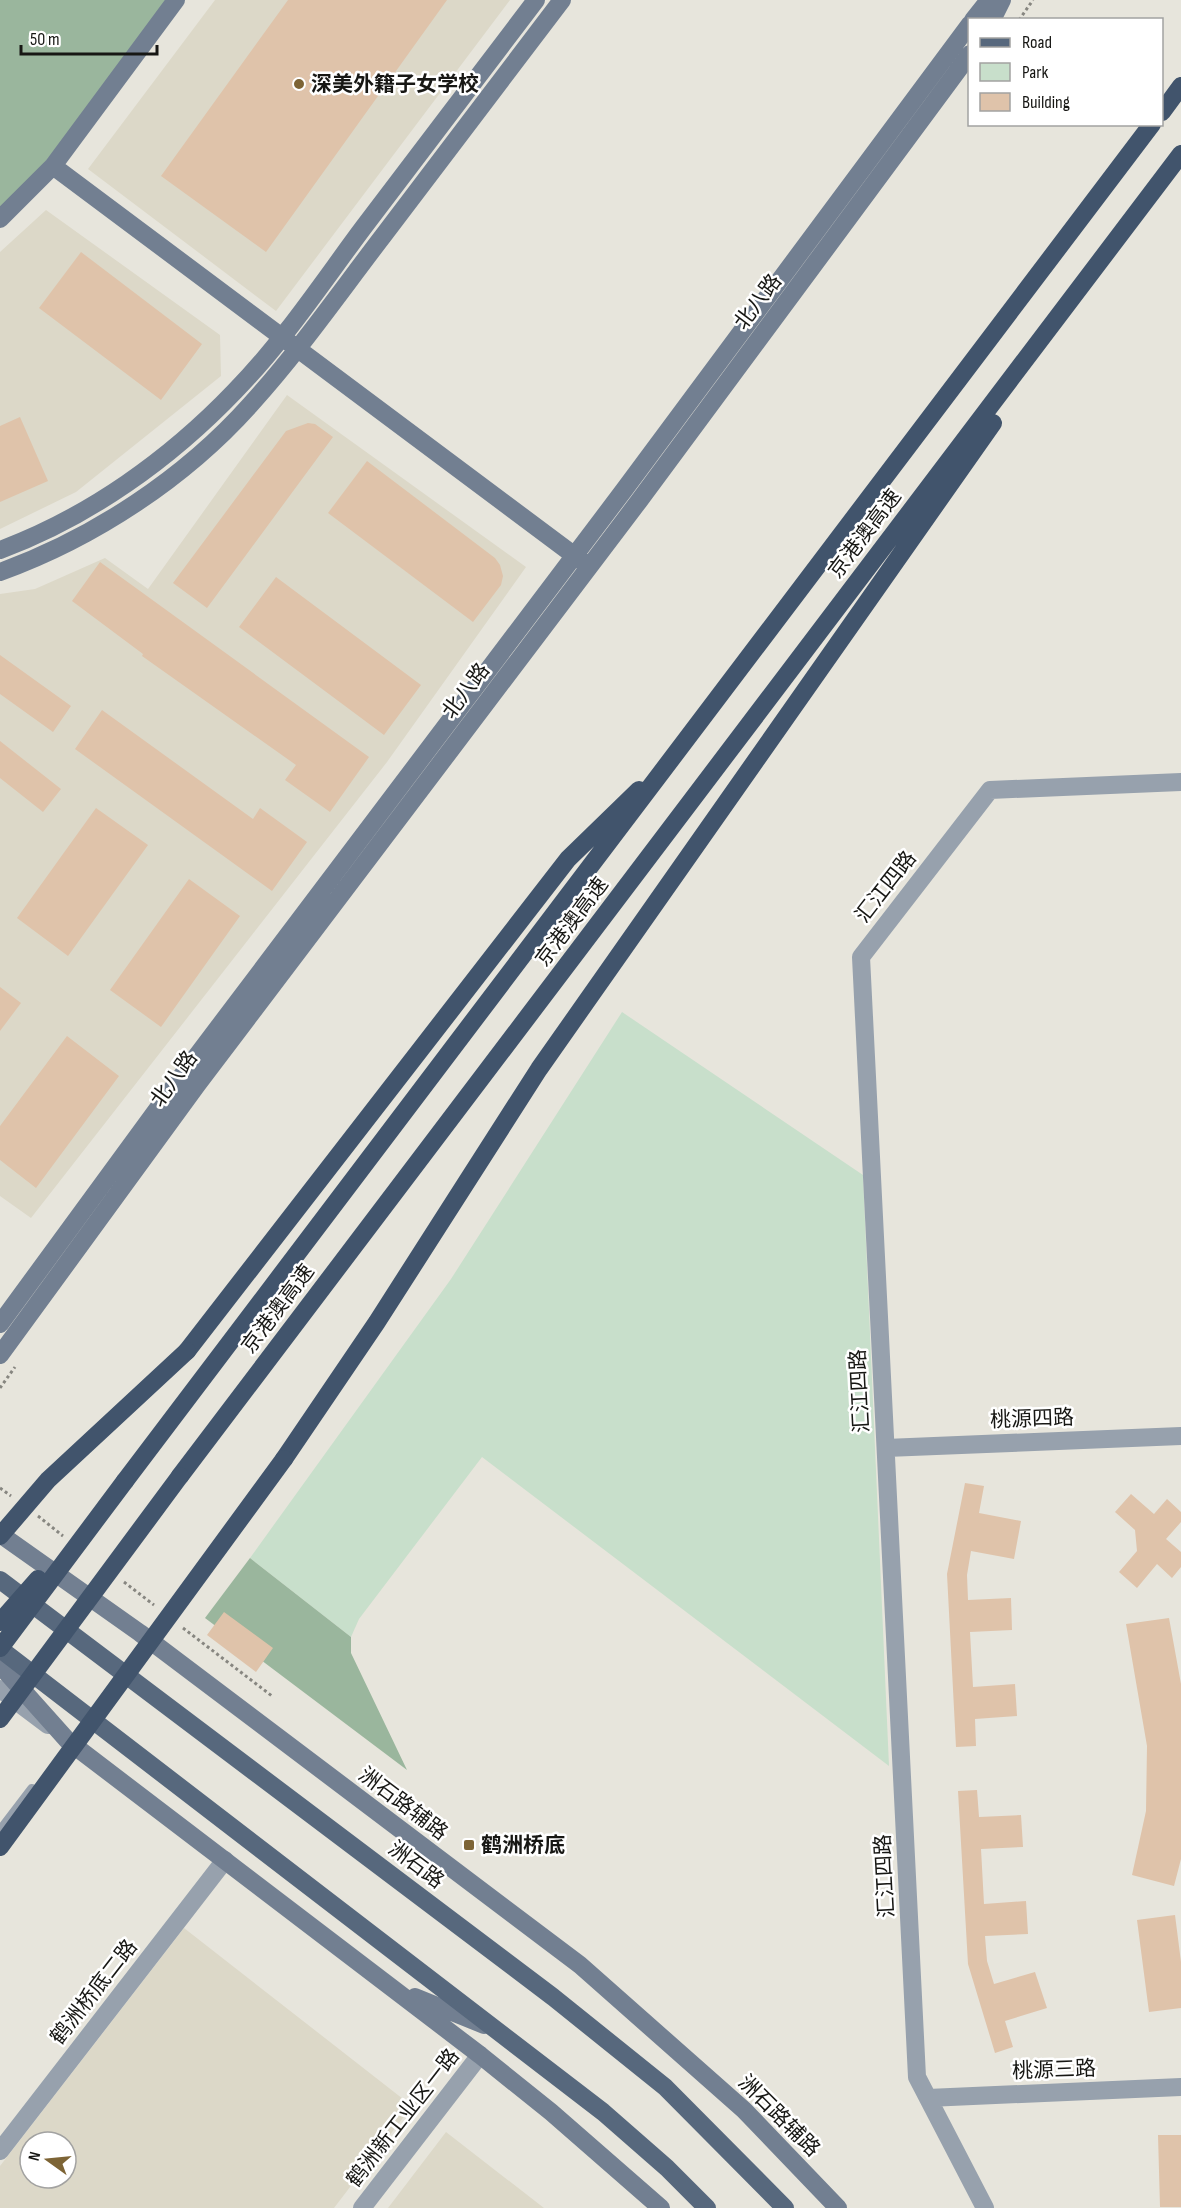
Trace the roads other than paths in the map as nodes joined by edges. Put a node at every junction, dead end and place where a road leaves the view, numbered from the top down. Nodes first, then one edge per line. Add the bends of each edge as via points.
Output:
1 (176, 0) edge
2 (536, 0) edge
3 (562, 0) edge
4 (990, 0) edge
5 (1002, 0) edge
6 (975, 18) edge
7 (993, 18) edge
8 (968, 25) edge
9 (968, 55) edge
10 (1181, 86) edge
11 (1163, 108) edge
12 (1150, 126) edge
13 (1181, 154) edge
14 (53, 165) junction
15 (1157, 186) junction
16 (0, 219) edge
17 (281, 337) junction
18 (298, 348) junction
19 (0, 550) edge
20 (574, 555) junction
21 (589, 567) junction
22 (0, 572) edge
23 (681, 749) junction
24 (1181, 782) edge
25 (0, 1324) edge
26 (0, 1355) edge
27 (1181, 1436) edge
28 (886, 1448) junction
29 (125, 1481) junction
30 (0, 1535) edge
31 (0, 1580) edge
32 (0, 1622) edge
33 (0, 1648) edge
34 (0, 1665) edge
35 (0, 1689) edge
36 (0, 1719) edge
37 (68, 1741) junction
38 (0, 1831) edge
39 (0, 1847) edge
40 (225, 1860) junction
41 (392, 1986) junction
42 (504, 2034) junction
43 (480, 2055) junction
44 (1181, 2087) edge
45 (928, 2098) junction
46 (0, 2151) edge
47 (362, 2208) edge
48 (661, 2208) edge
49 (707, 2208) edge
50 (785, 2208) edge
51 (838, 2208) edge
52 (985, 2208) edge

1 - 14 street
2 - 17 street
3 - 18 street
4 - 6 street
5 - 7 street
8 - 20 street, 北八路
9 - 21 street, 北八路
10 - 11 highway
12 - 23 highway, 京港澳高速
13 - 15 highway, 京港澳高速
14 - 16 street
14 - 17 street
15 - 36 highway, 京港澳高速, bridge
15 - 39 highway, bridge via 539,1069 284,1459
17 - 18 street
17 - 19 street via 236,391 157,462 61,523
18 - 20 street
18 - 22 street via 250,405 169,478 70,541
20 - 21 street
20 - 25 street, 北八路 via 197,1055
21 - 26 street, 北八路
23 - 29 highway, 京港澳高速
23 - 30 highway, bridge via 568,859 187,1351 48,1480
24 - 28 street, 汇江四路 via 990,790 861,957
27 - 28 street, 桃源四路
28 - 45 street, 汇江四路 via 917,2077
29 - 32 highway, bridge
29 - 33 highway, 京港澳高速, bridge
30 - 51 street, 洲石路辅路 via 140,1633 580,1965 744,2110
31 - 50 main road, 洲石路 via 656,2079
33 - 42 main road
34 - 37 street
35 - 37 street
37 - 38 lane
37 - 40 street
40 - 41 street
40 - 46 street, 鹤洲桥底二路
41 - 42 street
41 - 43 street
42 - 49 main road via 611,2119
43 - 47 street, 鹤洲新工业区一路
43 - 48 street
44 - 45 street, 桃源三路
45 - 52 street, 汇江四路

